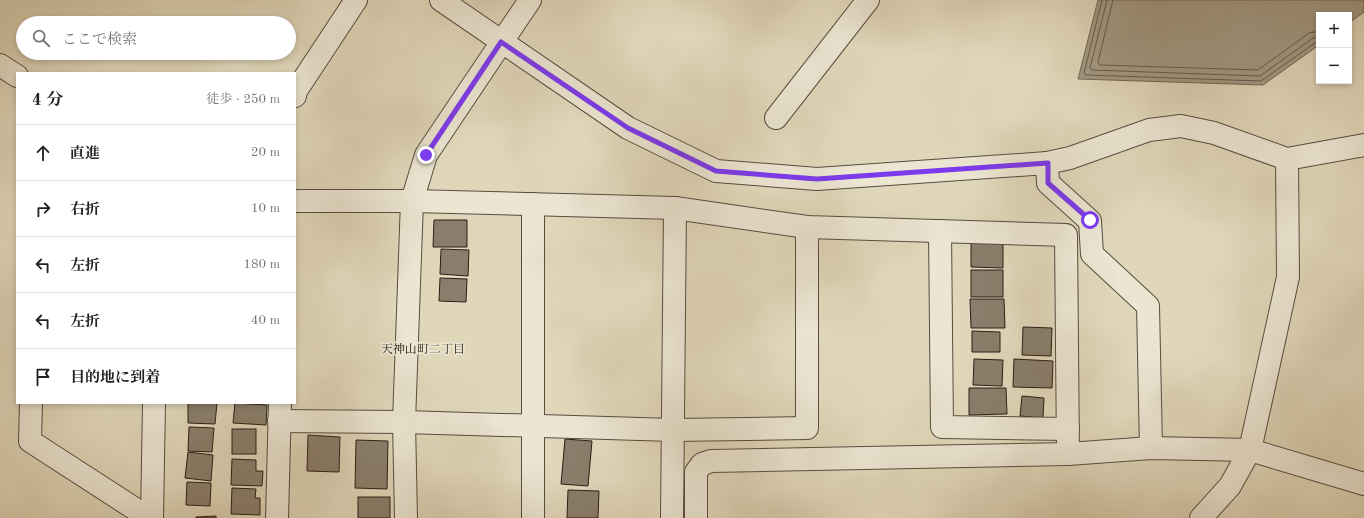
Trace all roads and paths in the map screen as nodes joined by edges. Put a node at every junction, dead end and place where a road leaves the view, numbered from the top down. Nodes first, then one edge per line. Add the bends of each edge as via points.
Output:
1 (356, 0) edge
2 (441, 0) edge
3 (530, 0) edge
4 (868, 0) edge
5 (501, 42) junction
6 (0, 65) edge
7 (16, 75) edge
8 (296, 92) edge
9 (776, 118) dead end
10 (1364, 145) edge
11 (1287, 159) junction
12 (1048, 163) junction
13 (296, 201) edge
14 (412, 201) junction
15 (533, 204) junction
16 (675, 208) junction
17 (807, 227) junction
18 (940, 232) junction
19 (31, 404) edge
20 (154, 404) edge
21 (280, 412) edge
22 (404, 422) junction
23 (533, 426) junction
24 (1068, 429) junction
25 (673, 430) junction
26 (1151, 448) junction
27 (1250, 450) junction
28 (1068, 454) junction
29 (1364, 484) edge
30 (149, 518) edge
31 (152, 518) edge
32 (278, 518) edge
33 (406, 518) edge
34 (533, 518) edge
35 (672, 518) edge
36 (696, 518) edge
37 (1201, 518) edge

1 - 8 street
2 - 5 street
3 - 5 street
4 - 9 street
5 - 12 street via 628,128 716,171 817,179
5 - 14 street via 426,155
6 - 7 street
10 - 11 street
11 - 12 street via 1214,133 1181,126 1149,130 1070,158
11 - 27 street via 1288,277
12 - 26 street via 1048,183 1090,220 1092,254 1148,306
13 - 14 street
14 - 15 street
14 - 22 street
15 - 16 street
15 - 23 street
16 - 17 street
16 - 25 street
17 - 18 street
17 - 25 street via 807,428
18 - 24 street via 1066,235
18 - 24 street via 942,427
19 - 30 street via 30,441
20 - 31 street
21 - 22 street
21 - 32 street
22 - 23 street
22 - 33 street
23 - 25 street
23 - 34 street
24 - 28 street
25 - 35 street
26 - 27 street
26 - 28 street
27 - 29 street
27 - 37 street via 1230,486
28 - 36 street via 711,461 702,464 696,472

